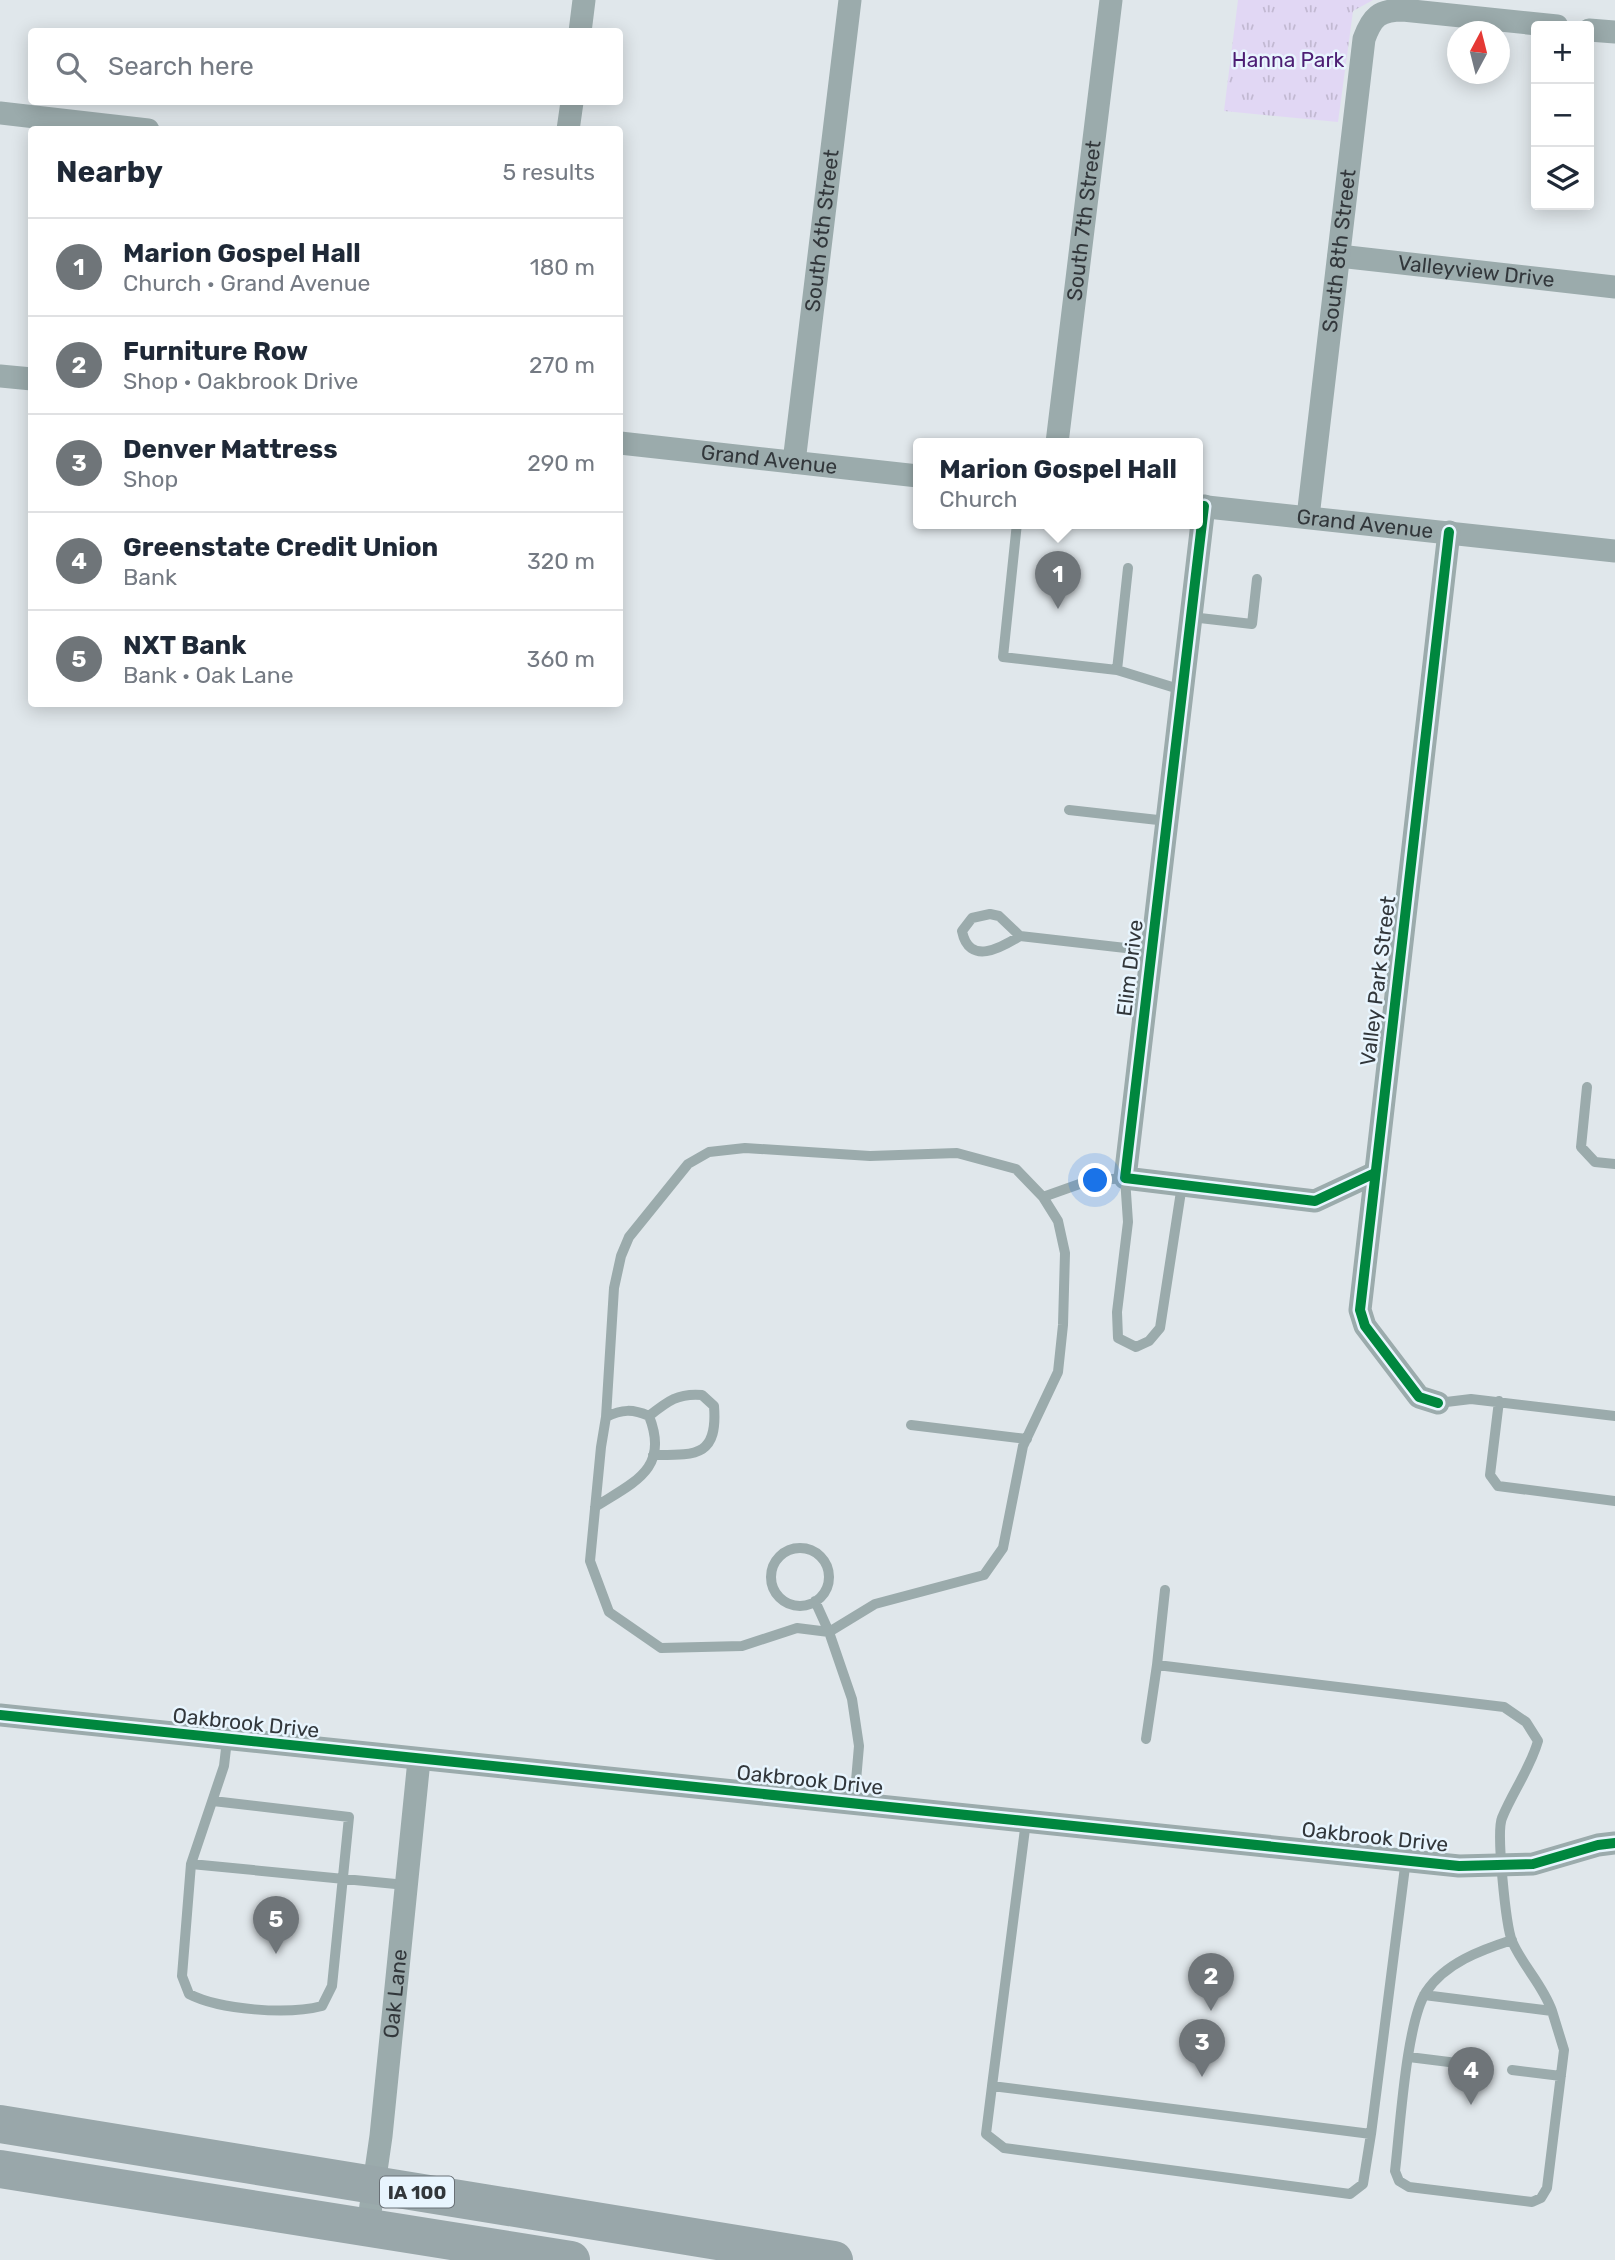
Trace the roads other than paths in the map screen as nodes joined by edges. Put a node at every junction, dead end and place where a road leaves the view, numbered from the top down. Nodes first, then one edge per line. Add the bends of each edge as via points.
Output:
1 (584, 0) edge
2 (850, 0) edge
3 (1111, 0) edge
4 (1531, 23) edge
5 (580, 28) edge
6 (1594, 30) edge
7 (1615, 32) edge
8 (572, 105) edge
9 (0, 113) edge
10 (113, 126) edge
11 (569, 126) edge
12 (1339, 256) junction
13 (1615, 287) edge
14 (0, 376) edge
15 (28, 379) edge
16 (1057, 438) edge
17 (623, 443) edge
18 (794, 462) junction
19 (913, 475) edge
20 (1203, 506) edge
21 (1308, 517) junction
22 (1016, 529) edge
23 (1199, 529) edge
24 (1449, 532) junction
25 (1615, 551) edge
26 (1128, 568) dead end
27 (1257, 579) dead end
28 (1191, 617) junction
29 (1117, 670) junction
30 (1182, 690) junction
31 (1069, 810) dead end
32 (1167, 821) junction
33 (1020, 936) junction
34 (1152, 951) junction
35 (1587, 1087) dead end
36 (1615, 1164) edge
37 (1376, 1173) junction
38 (1125, 1178) junction
39 (1182, 1185) junction
40 (1042, 1197) junction
41 (1499, 1401) junction
42 (1438, 1402) joint
43 (649, 1416) junction
44 (1615, 1416) edge
45 (606, 1417) junction
46 (911, 1425) dead end
47 (1027, 1439) junction
48 (653, 1455) junction
49 (1615, 1501) edge
50 (595, 1507) junction
51 (1165, 1590) dead end
52 (815, 1601) junction
53 (829, 1632) junction
54 (1157, 1665) junction
55 (0, 1715) edge
56 (1146, 1739) dead end
57 (227, 1740) junction
58 (419, 1760) junction
59 (213, 1801) junction
60 (854, 1804) junction
61 (1026, 1821) junction
62 (1615, 1843) edge
63 (1406, 1859) junction
64 (191, 1864) junction
65 (1502, 1867) junction
66 (343, 1879) junction
67 (406, 1885) junction
68 (1512, 1940) junction
69 (1424, 1995) junction
70 (1552, 2011) junction
71 (1409, 2057) junction
72 (1481, 2066) dead end
73 (1512, 2070) dead end
74 (1561, 2076) junction
75 (992, 2087) junction
76 (0, 2124) edge
77 (1371, 2134) junction
78 (0, 2169) edge
79 (374, 2185) junction
80 (368, 2226) junction
81 (571, 2260) edge
82 (834, 2260) edge

1 - 5 street
2 - 18 street, South 6th Street
3 - 16 street, South 7th Street
4 - 12 street, South 8th Street via 1403,10 1384,10 1371,20 1364,39
6 - 7 street
8 - 11 street
9 - 10 street
12 - 13 street, Valleyview Drive
12 - 21 street, South 8th Street
14 - 15 street
17 - 18 street, Grand Avenue
18 - 19 street, Grand Avenue
20 - 21 street, Grand Avenue
21 - 24 street, Grand Avenue
22 - 29 lane via 1003,657
23 - 28 street, Elim Drive
24 - 25 street, Grand Avenue
24 - 37 street, Valley Park Street
26 - 29 lane
27 - 28 lane via 1252,624
28 - 30 street, Elim Drive
29 - 30 lane
30 - 32 street, Elim Drive
31 - 32 lane
32 - 34 street, Elim Drive
33 - 33 lane via 999,916 990,914 972,918 962,931 968,944 984,953
33 - 34 lane
34 - 38 street, Elim Drive
35 - 36 lane via 1581,1147 1595,1162
37 - 39 street via 1315,1201
37 - 42 street, Valley Park Street via 1360,1310 1364,1326 1419,1397
38 - 39 street
38 - 39 lane via 1128,1222 1118,1338 1136,1347 1160,1328
38 - 40 lane via 1088,1181
40 - 45 lane via 1016,1169 957,1153 709,1152 673,1180 629,1237 621,1256 614,1288
40 - 47 lane via 1058,1221 1065,1253 1063,1325 1058,1372
41 - 42 lane
41 - 44 lane
41 - 49 lane via 1490,1475 1499,1486
43 - 45 lane via 622,1410
43 - 48 lane
43 - 48 lane via 683,1394 702,1395 714,1406 712,1441 705,1449 688,1455
45 - 50 lane
46 - 47 lane
47 - 53 lane via 1003,1548 984,1575 875,1604
48 - 50 lane via 645,1475
50 - 53 lane via 590,1562 610,1612 661,1648 742,1646 797,1628
51 - 54 lane
52 - 52 lane via 827,1588 824,1561 810,1550 783,1553 771,1579 779,1597 796,1606
52 - 53 lane
53 - 60 lane via 852,1699 857,1734
54 - 56 lane
54 - 65 lane via 1504,1707 1526,1721 1538,1741 1533,1760 1500,1821
55 - 57 street, Oakbrook Drive
57 - 58 street, Oakbrook Drive
57 - 59 lane
58 - 60 street, Oakbrook Drive
58 - 67 street, Oak Lane
59 - 64 lane
59 - 66 lane via 349,1817
60 - 61 street, Oakbrook Drive
61 - 63 street, Oakbrook Drive
61 - 75 lane
62 - 65 street, Oakbrook Drive via 1533,1864
63 - 65 street, Oakbrook Drive
63 - 77 lane
64 - 66 lane
64 - 66 lane via 182,1976 189,1994 204,2002 300,2012 322,2006 332,1986
65 - 68 lane
66 - 67 lane
67 - 79 street, Oak Lane
68 - 69 lane via 1460,1962
68 - 70 lane
69 - 70 lane
69 - 71 lane
70 - 74 lane via 1563,2050
71 - 72 lane
71 - 74 lane via 1395,2172 1409,2187 1532,2202 1541,2198 1547,2188
73 - 74 lane
75 - 77 lane
75 - 77 lane via 986,2134 1004,2148 1350,2194 1363,2183
76 - 79 highway, IA 100
78 - 80 highway, IA 100
79 - 80 street, Oak Lane
79 - 82 highway, IA 100
80 - 81 highway, IA 100

